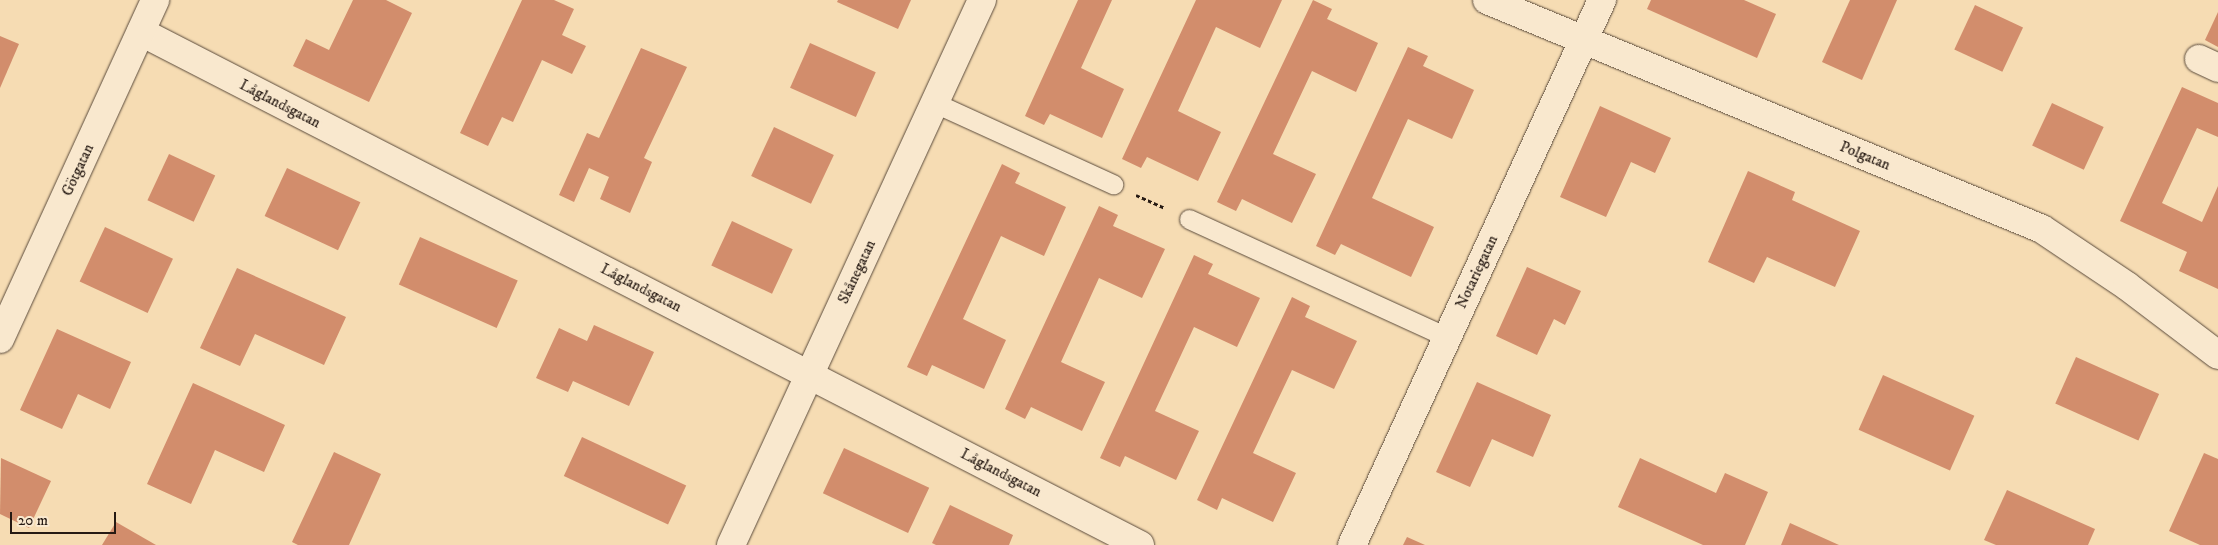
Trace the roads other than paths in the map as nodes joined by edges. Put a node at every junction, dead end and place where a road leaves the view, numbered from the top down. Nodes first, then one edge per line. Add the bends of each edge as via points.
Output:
1 (155, 0) edge
2 (982, 0) edge
3 (1487, 0) edge
4 (1602, 0) edge
5 (141, 32) junction
6 (1584, 40) junction
7 (935, 103) junction
8 (1113, 184) road end
9 (1189, 219) road end
10 (1448, 337) junction
11 (0, 339) edge
12 (2218, 355) edge
13 (810, 375) junction
14 (731, 545) edge
15 (1140, 545) edge
16 (1352, 545) edge

1 - 5 street, Götgatan
2 - 7 street, Skånegatan
3 - 6 street, Polgatan
4 - 6 street, Notariegatan
5 - 11 street, Götgatan
5 - 13 street, Låglandsgatan
6 - 10 street, Notariegatan
6 - 12 street, Polgatan via 2042,229 2127,286
7 - 8 lane
7 - 13 street, Skånegatan
9 - 10 lane
10 - 16 street, Notariegatan
13 - 14 street, Skånegatan
13 - 15 street, Låglandsgatan

